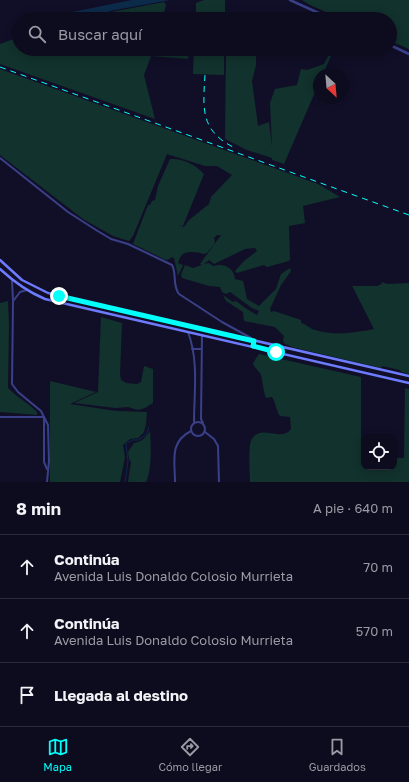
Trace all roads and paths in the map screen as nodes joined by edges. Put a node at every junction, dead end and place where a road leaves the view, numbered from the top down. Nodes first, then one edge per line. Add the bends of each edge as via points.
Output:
1 (290, 0) edge
2 (317, 12) edge
3 (397, 48) edge
4 (409, 54) edge
5 (0, 158) edge
6 (0, 260) edge
7 (0, 269) edge
8 (12, 280) junction
9 (28, 290) junction
10 (74, 300) junction
11 (13, 301) junction
12 (73, 305) junction
13 (188, 332) junction
14 (202, 335) junction
15 (254, 341) junction
16 (253, 346) junction
17 (192, 349) junction
18 (201, 349) junction
19 (409, 376) edge
20 (409, 383) edge
21 (0, 417) edge
22 (44, 417) junction
23 (194, 422) junction
24 (203, 423) junction
25 (191, 431) junction
26 (204, 432) junction
27 (47, 471) junction
28 (47, 482) edge
29 (175, 482) edge
30 (219, 482) edge

1 - 2 street
3 - 4 street
5 - 15 street via 68,212 96,230 172,265 179,294
6 - 10 main road via 31,285
7 - 8 main road
8 - 9 main road
8 - 11 street
9 - 11 street via 20,292
9 - 12 main road via 45,298
10 - 12 main road
10 - 15 main road
11 - 22 street via 12,384 41,411
12 - 13 main road
13 - 14 main road
13 - 17 street
14 - 16 main road
14 - 18 street
15 - 16 street
15 - 19 main road
16 - 20 main road
17 - 18 street
17 - 23 street via 195,380
18 - 24 street
21 - 22 street
22 - 27 street via 44,462
22 - 27 street via 48,424
23 - 24 street
23 - 25 street
24 - 26 street
25 - 26 street via 196,436
25 - 29 street via 179,439 175,447
26 - 30 street via 214,439 218,446
27 - 28 street

